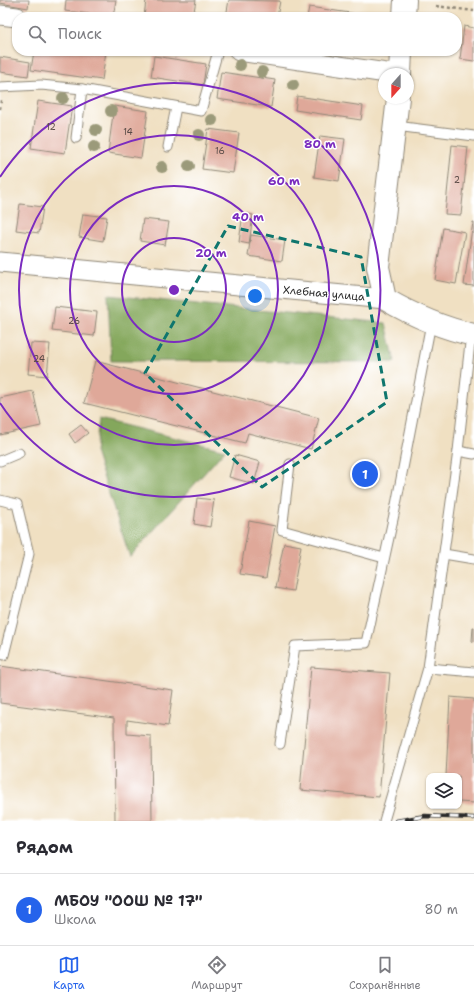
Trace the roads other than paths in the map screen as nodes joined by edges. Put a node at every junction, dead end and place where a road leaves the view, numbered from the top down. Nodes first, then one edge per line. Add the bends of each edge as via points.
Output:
1 (405, 0) edge
2 (404, 12) edge
3 (0, 15) edge
4 (12, 16) edge
5 (217, 56) edge
6 (272, 56) edge
7 (401, 56) edge
8 (400, 68) edge
9 (378, 72) edge
10 (0, 87) edge
11 (82, 89) junction
12 (398, 104) edge
13 (176, 107) junction
14 (396, 126) junction
15 (474, 136) edge
16 (76, 138) dead end
17 (168, 147) dead end
18 (0, 262) edge
19 (386, 299) junction
20 (431, 323) junction
21 (472, 335) edge
22 (458, 451) junction
23 (19, 453) dead end
24 (474, 454) edge
25 (0, 461) edge
26 (290, 464) dead end
27 (0, 500) edge
28 (444, 554) junction
29 (384, 558) junction
30 (474, 559) edge
31 (0, 654) edge
32 (428, 668) junction
33 (474, 672) edge
34 (280, 744) dead end
35 (384, 821) edge

1 - 2 street
3 - 4 street
5 - 13 lane via 201,110
6 - 9 street
7 - 8 street
10 - 11 lane via 41,85
11 - 13 lane
11 - 16 lane
12 - 14 street
13 - 17 lane
14 - 15 lane
14 - 19 street via 378,267
18 - 19 street, Хлебная улица
19 - 20 street, Хлебная улица
20 - 21 street, Хлебная улица
20 - 29 lane
21 - 22 lane
22 - 24 lane
22 - 28 lane
23 - 25 lane
26 - 29 lane via 282,530
27 - 31 lane via 17,504 29,554 4,655
28 - 30 lane
28 - 32 lane
29 - 34 lane via 366,643 295,646
32 - 33 lane
32 - 35 lane

